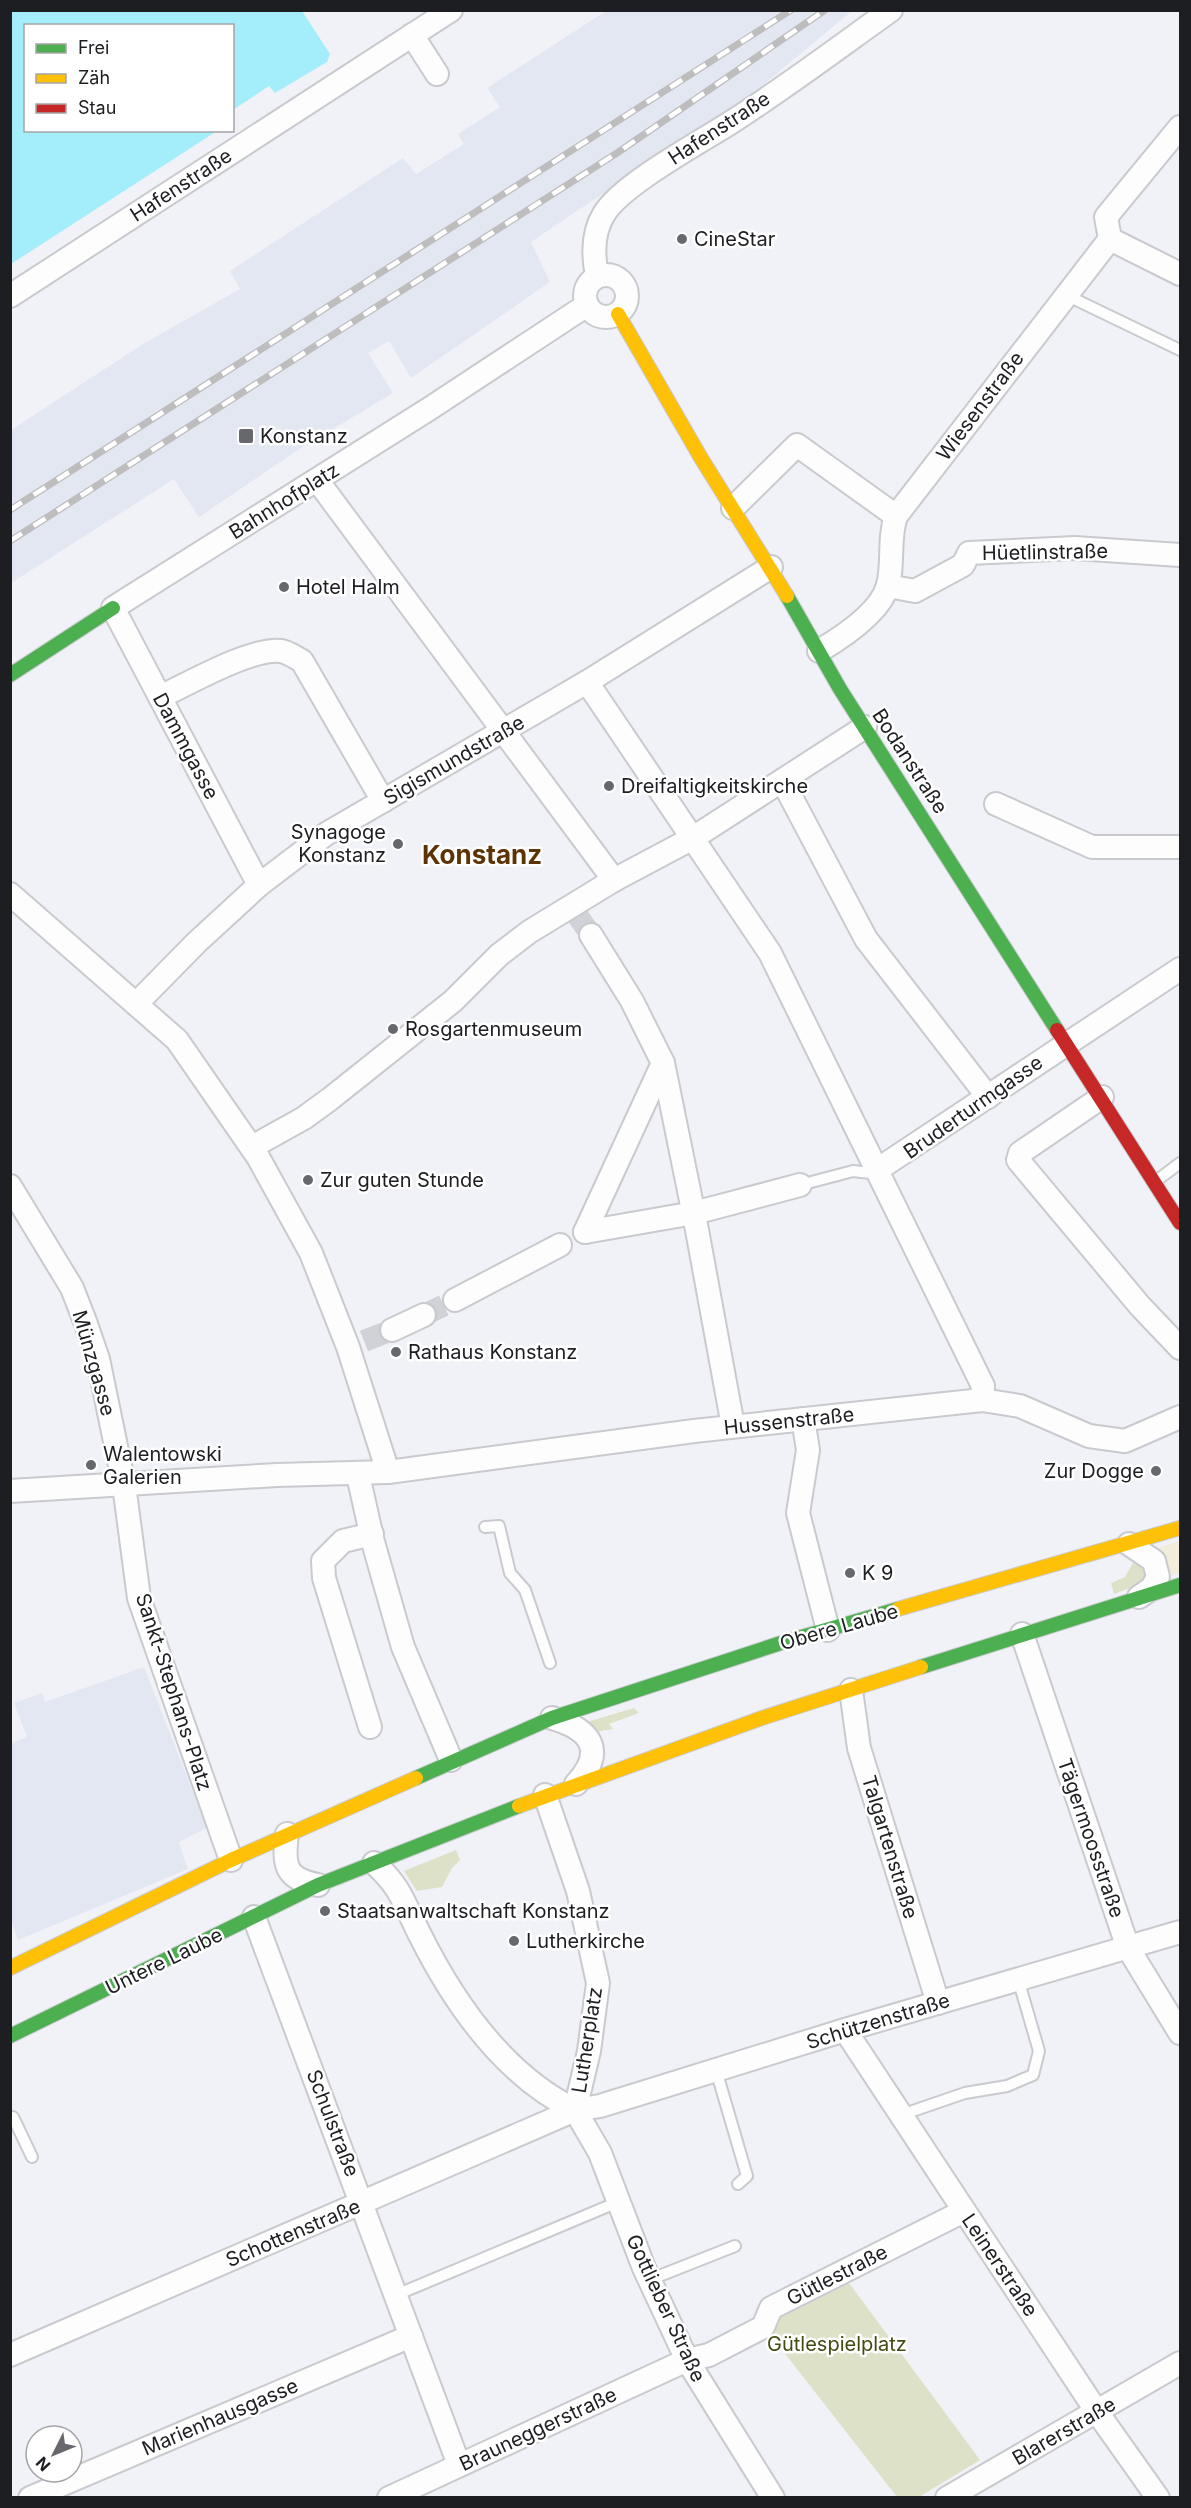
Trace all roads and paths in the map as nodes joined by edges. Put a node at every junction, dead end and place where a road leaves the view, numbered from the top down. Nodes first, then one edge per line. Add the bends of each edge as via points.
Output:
1 (451, 10) edge
2 (891, 10) edge
3 (412, 35) junction
4 (437, 74) dead end
5 (1180, 127) edge
6 (1110, 239) junction
7 (1180, 274) edge
8 (597, 276) junction
9 (1066, 295) junction
10 (10, 296) edge
11 (587, 306) junction
12 (618, 314) junction
13 (1180, 350) edge
14 (317, 480) junction
15 (733, 508) junction
16 (896, 516) junction
17 (1180, 555) edge
18 (771, 567) junction
19 (888, 586) junction
20 (113, 608) junction
21 (819, 651) junction
22 (10, 675) edge
23 (587, 682) junction
24 (160, 697) junction
25 (864, 727) junction
26 (503, 730) junction
27 (783, 782) junction
28 (383, 801) junction
29 (996, 804) dead end
30 (693, 838) junction
31 (1180, 847) edge
32 (614, 880) junction
33 (259, 885) junction
34 (10, 894) edge
35 (591, 934) tunnel mouth
36 (1180, 969) edge
37 (136, 1004) junction
38 (1067, 1042) junction
39 (663, 1063) junction
40 (1102, 1096) junction
41 (988, 1097) junction
42 (252, 1147) junction
43 (1180, 1163) edge
44 (878, 1170) junction
45 (1155, 1182) junction
46 (800, 1185) joint
47 (10, 1186) edge
48 (694, 1213) junction
49 (1180, 1223) edge
50 (560, 1245) dead end
51 (455, 1300) tunnel mouth
52 (424, 1315) tunnel mouth
53 (392, 1330) tunnel mouth
54 (1180, 1348) edge
55 (982, 1400) junction
56 (1180, 1417) edge
57 (802, 1419) junction
58 (733, 1426) junction
59 (388, 1473) junction
60 (358, 1475) junction
61 (124, 1485) junction
62 (10, 1491) edge
63 (485, 1527) dead end
64 (1180, 1528) edge
65 (372, 1534) junction
66 (1129, 1544) junction
67 (1180, 1585) edge
68 (1135, 1599) junction
69 (828, 1630) junction
70 (1022, 1634) junction
71 (550, 1663) dead end
72 (851, 1690) junction
73 (561, 1711) junction
74 (370, 1726) dead end
75 (452, 1760) junction
76 (576, 1784) junction
77 (545, 1795) junction
78 (287, 1834) junction
79 (231, 1860) junction
80 (374, 1863) junction
81 (318, 1886) junction
82 (254, 1917) junction
83 (1180, 1932) edge
84 (1128, 1948) junction
85 (10, 1968) edge
86 (1018, 1979) junction
87 (938, 2003) junction
88 (845, 2030) junction
89 (1180, 2033) edge
90 (10, 2036) edge
91 (716, 2070) junction
92 (575, 2110) junction
93 (902, 2115) junction
94 (13, 2117) dead end
95 (32, 2157) dead end
96 (738, 2184) dead end
97 (618, 2202) junction
98 (362, 2203) junction
99 (964, 2211) junction
100 (735, 2246) dead end
101 (650, 2280) junction
102 (396, 2295) junction
103 (411, 2336) junction
104 (13, 2348) edge
105 (687, 2360) junction
106 (1180, 2363) edge
107 (1097, 2412) junction
108 (459, 2465) junction
109 (30, 2498) edge
110 (389, 2498) edge
111 (773, 2498) edge
112 (947, 2498) edge
113 (1158, 2498) edge

1 - 3 street, Hafenstraße
2 - 8 street, Hafenstraße via 614,202 597,228
3 - 4 street
3 - 10 street, Hafenstraße
5 - 6 street via 1106,217
6 - 7 street
6 - 9 street, Wiesenstraße
8 - 11 street via 587,286
8 - 12 street via 618,278 626,289 627,303
9 - 13 lane
9 - 16 street, Wiesenstraße
11 - 12 street via 604,318
11 - 14 street, Bahnhofplatz
12 - 15 main road, Bodanstraße
14 - 20 street, Bahnhofplatz
14 - 26 street
15 - 16 street via 798,445
15 - 18 main road, Bodanstraße
16 - 19 street via 890,535
17 - 19 street, Hüetlinstraße via 1074,548 969,553 963,565 915,591
18 - 21 main road, Bodanstraße
18 - 23 street, Sigismundstraße
19 - 21 street via 870,613
20 - 22 main road, Bahnhofplatz
20 - 24 street, Dammgasse
21 - 25 main road, Bodanstraße
23 - 26 street, Sigismundstraße
23 - 30 street
24 - 28 street via 263,651 283,651 302,661
24 - 33 street, Dammgasse
25 - 27 street
25 - 38 main road, Bodanstraße
26 - 28 street, Sigismundstraße
26 - 32 street
27 - 30 street
27 - 41 street via 866,939
28 - 33 street, Sigismundstraße via 326,834
29 - 31 street via 1092,847
30 - 32 street
30 - 44 street via 770,953
32 - 42 street via 499,955 453,1001 330,1099
33 - 37 street, Sigismundstraße
34 - 37 street
35 - 39 street via 632,1001
36 - 38 street, Bruderturmgasse
37 - 42 street via 177,1040
38 - 40 main road, Bodanstraße
38 - 41 street, Bruderturmgasse
39 - 48 street
39 - 48 street via 585,1232
40 - 45 main road, Bodanstraße
40 - 54 street via 1020,1153 1018,1160
41 - 44 street, Bruderturmgasse
42 - 59 street via 356,1344
43 - 45 lane
44 - 46 lane via 854,1171
44 - 55 street via 983,1386
45 - 49 main road, Bodanstraße
46 - 48 street
47 - 61 street, Münzgasse via 61,1268 86,1324 98,1359
48 - 58 street
50 - 51 street
52 - 53 street
55 - 56 street, Hussenstraße via 1020,1406 1089,1436 1125,1441
55 - 57 street, Hussenstraße
57 - 58 street, Hussenstraße
57 - 69 street via 808,1450 798,1513
58 - 59 street, Hussenstraße
59 - 60 street, Hussenstraße
60 - 61 street, Hussenstraße via 297,1474
60 - 65 street
61 - 62 street, Hussenstraße
61 - 79 street, Sankt-Stephans-Platz via 140,1598
63 - 71 lane via 499,1526 510,1573 525,1590
64 - 66 main road, Obere Laube
65 - 74 street via 343,1541 323,1561 324,1578
65 - 75 street via 403,1647
66 - 68 street via 1154,1561 1158,1577 1152,1588
66 - 69 main road, Obere Laube
67 - 68 main road
68 - 70 main road
69 - 73 main road, Obere Laube
70 - 72 main road
70 - 84 street, Tägermoosstraße
72 - 76 main road
72 - 87 street, Talgartenstraße via 859,1748
73 - 75 main road, Obere Laube
73 - 76 street via 590,1740 589,1770
75 - 78 main road
76 - 77 main road
77 - 80 main road
77 - 92 street, Lutherplatz via 578,1891 598,1983 589,2051
78 - 79 main road
78 - 81 street via 287,1868 299,1882
79 - 85 main road
80 - 81 main road, Untere Laube
80 - 92 street, Lutherplatz via 403,1895 435,1961 466,2012 496,2050 550,2098
81 - 82 main road, Untere Laube
82 - 90 main road, Untere Laube
82 - 98 street, Schulstraße
83 - 84 street, Schützenstraße
84 - 86 street, Schützenstraße
84 - 89 street, Tägermoosstraße
86 - 87 street, Schützenstraße
86 - 93 lane via 1039,2051 1033,2075
87 - 88 street, Schützenstraße
88 - 91 street, Schützenstraße
88 - 93 street, Leinerstraße
91 - 92 street, Schützenstraße
91 - 96 lane via 747,2176
92 - 97 street, Gottlieber Straße via 600,2154
92 - 98 street, Schottenstraße
93 - 99 street, Leinerstraße
94 - 95 lane
97 - 101 street, Gottlieber Straße
97 - 102 lane
98 - 102 street, Schulstraße
98 - 104 street, Schottenstraße
99 - 105 street, Gütlestraße via 771,2308 764,2326 709,2355
99 - 107 street, Leinerstraße
100 - 101 lane
101 - 105 street, Gottlieber Straße
102 - 103 street, Schulstraße
103 - 108 street, Schulstraße
103 - 109 street, Marienhausgasse
105 - 108 street, Brauneggerstraße
105 - 111 street, Gottlieber Straße
106 - 107 street, Blarerstraße
107 - 112 street, Blarerstraße
107 - 113 street, Leinerstraße
108 - 110 street, Brauneggerstraße

